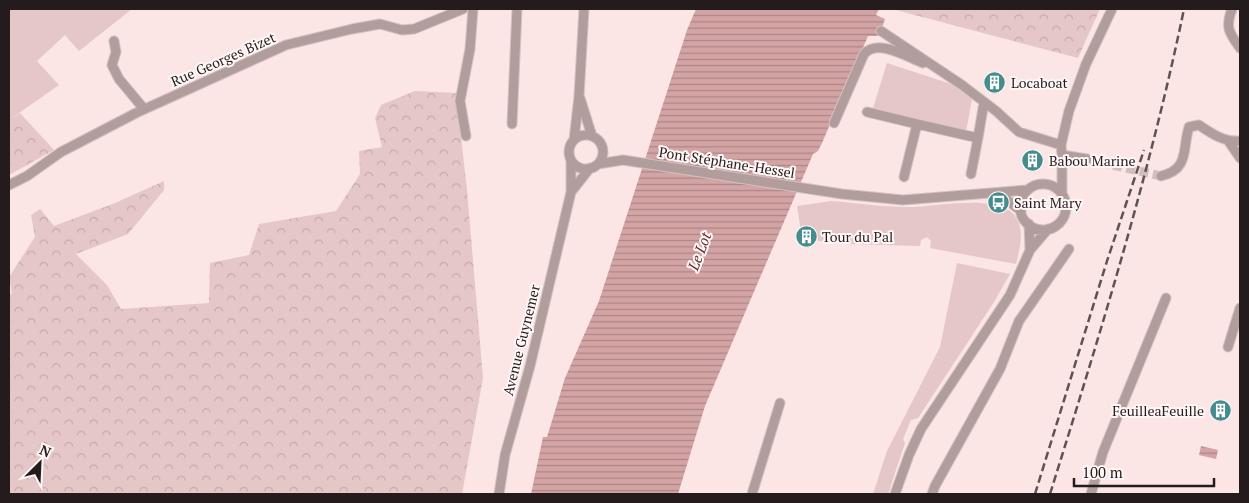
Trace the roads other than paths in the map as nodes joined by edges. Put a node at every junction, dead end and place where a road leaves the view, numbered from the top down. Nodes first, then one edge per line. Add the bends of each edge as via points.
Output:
1 (463, 9) edge
2 (473, 9) edge
3 (517, 9) edge
4 (584, 9) edge
5 (1112, 9) edge
6 (1232, 9) edge
7 (881, 31) dead end
8 (114, 41) dead end
9 (1240, 48) edge
10 (942, 71) junction
11 (579, 96) junction
12 (984, 102) junction
13 (144, 109) junction
14 (867, 112) dead end
15 (834, 123) dead end
16 (512, 124) dead end
17 (917, 124) junction
18 (466, 136) dead end
19 (592, 136) junction
20 (978, 138) junction
21 (574, 140) junction
22 (1240, 141) edge
23 (1229, 142) junction
24 (602, 148) junction
25 (1061, 150) junction
26 (612, 158) junction
27 (1240, 158) edge
28 (1087, 159) tunnel mouth
29 (571, 160) junction
30 (594, 166) junction
31 (1062, 173) junction
32 (971, 174) dead end
33 (1161, 176) dead end
34 (904, 177) dead end
35 (1048, 184) junction
36 (9, 185) edge
37 (1027, 190) junction
38 (571, 192) junction
39 (991, 193) junction
40 (1062, 193) junction
41 (1021, 211) junction
42 (1029, 224) junction
43 (1048, 229) junction
44 (1069, 249) dead end
45 (1030, 250) junction
46 (1166, 298) dead end
47 (1240, 308) edge
48 (1228, 347) dead end
49 (780, 403) dead end
50 (499, 494) edge
51 (752, 494) edge
52 (896, 494) edge
53 (932, 494) edge
54 (1091, 494) edge

1 - 13 street, Rue Georges Bizet via 414,29 402,30 380,24 286,45
2 - 18 street via 470,49 460,101
3 - 16 street
4 - 11 street
5 - 25 street via 1086,64 1069,111
6 - 9 street via 1228,19 1229,34
7 - 10 street
8 - 13 street via 116,52 112,64 119,79
10 - 12 street
10 - 15 street via 879,47 868,49
11 - 19 street
11 - 21 street
12 - 20 street
12 - 25 street via 1018,132
13 - 36 street, Rue Georges Bizet via 61,152
14 - 17 street
17 - 20 street
17 - 34 street
19 - 21 street via 582,135
19 - 24 street
20 - 32 street
21 - 29 street via 569,152
22 - 23 street
23 - 27 street
23 - 33 street via 1199,125 1189,127 1186,152 1180,165 1172,174
24 - 26 street, Pont Stéphane-Hessel
24 - 30 street via 603,153
25 - 28 street
25 - 31 street
26 - 30 street
26 - 39 street, Pont Stéphane-Hessel via 903,200
29 - 30 street via 579,167
29 - 38 street, Avenue Guynemer
30 - 38 street, Avenue Guynemer
31 - 35 street
31 - 40 street
35 - 37 street
35 - 40 street
37 - 39 street, Pont Stéphane-Hessel
37 - 41 street
38 - 50 street, Avenue Guynemer via 530,366 505,455
39 - 41 street via 1006,199
40 - 43 street via 1066,212 1058,224
41 - 42 street
42 - 43 street
42 - 45 street
43 - 45 street
44 - 53 street via 1019,321 1000,369
45 - 52 street via 1010,295 921,429
46 - 54 street via 1103,452
47 - 48 street
49 - 51 street

